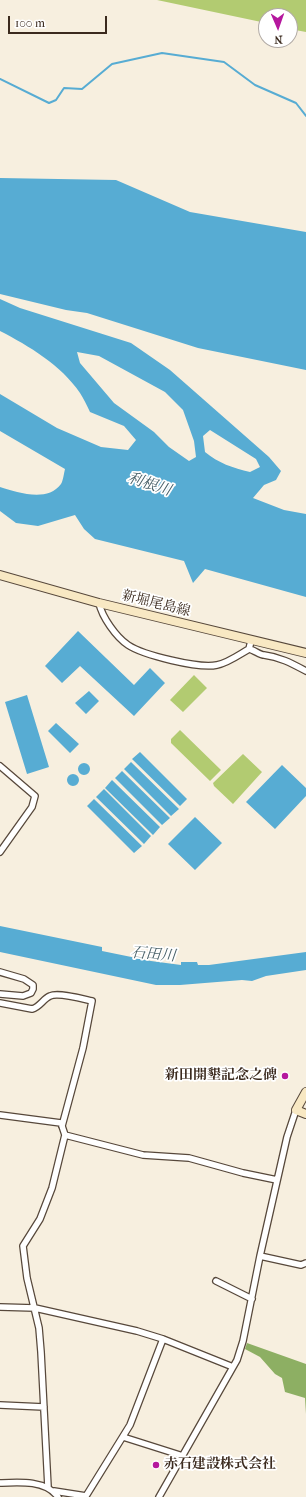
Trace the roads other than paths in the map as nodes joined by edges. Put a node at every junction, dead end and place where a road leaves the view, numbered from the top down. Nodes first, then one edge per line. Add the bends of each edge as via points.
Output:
1 (0, 575) edge
2 (99, 603) junction
3 (250, 645) junction
4 (306, 653) edge
5 (306, 671) edge
6 (0, 766) edge
7 (0, 852) edge
8 (0, 972) edge
9 (0, 994) edge
10 (0, 1003) edge
11 (306, 1092) edge
12 (296, 1110) junction
13 (306, 1114) edge
14 (0, 1115) edge
15 (62, 1127) junction
16 (65, 1135) junction
17 (277, 1180) junction
18 (260, 1256) junction
19 (306, 1263) edge
20 (216, 1281) dead end
21 (252, 1299) junction
22 (0, 1307) edge
23 (34, 1308) junction
24 (163, 1339) junction
25 (233, 1367) junction
26 (0, 1405) edge
27 (44, 1407) junction
28 (123, 1437) junction
29 (183, 1456) junction
30 (0, 1483) edge
31 (48, 1487) junction
32 (54, 1491) junction
33 (58, 1497) edge
34 (159, 1497) edge

1 - 2 main road, 新堀尾島線
2 - 3 main road, 新堀尾島線
2 - 3 street via 103,614 126,644 158,656 202,666 217,665
3 - 4 main road, 新堀尾島線
3 - 5 street via 263,655 284,659
6 - 7 street via 33,792 35,800
8 - 9 street via 28,981 33,984 33,989 31,994 23,996
10 - 15 street via 32,1009 50,996 57,995 92,1001 83,1048
11 - 12 main road
12 - 13 main road
12 - 17 street
14 - 15 street via 61,1123
15 - 16 street
16 - 17 street via 143,1155 189,1158
16 - 23 street via 52,1188 40,1219 23,1246
17 - 18 street
18 - 19 street via 301,1265
18 - 21 street
20 - 21 street
21 - 25 street via 243,1341
22 - 23 street
23 - 24 street via 106,1323
23 - 27 street via 42,1352
24 - 25 street
24 - 28 street
25 - 29 street
26 - 27 street
27 - 31 street
28 - 29 street
28 - 32 street via 86,1496
29 - 34 street
30 - 31 street
31 - 32 street
32 - 33 street

